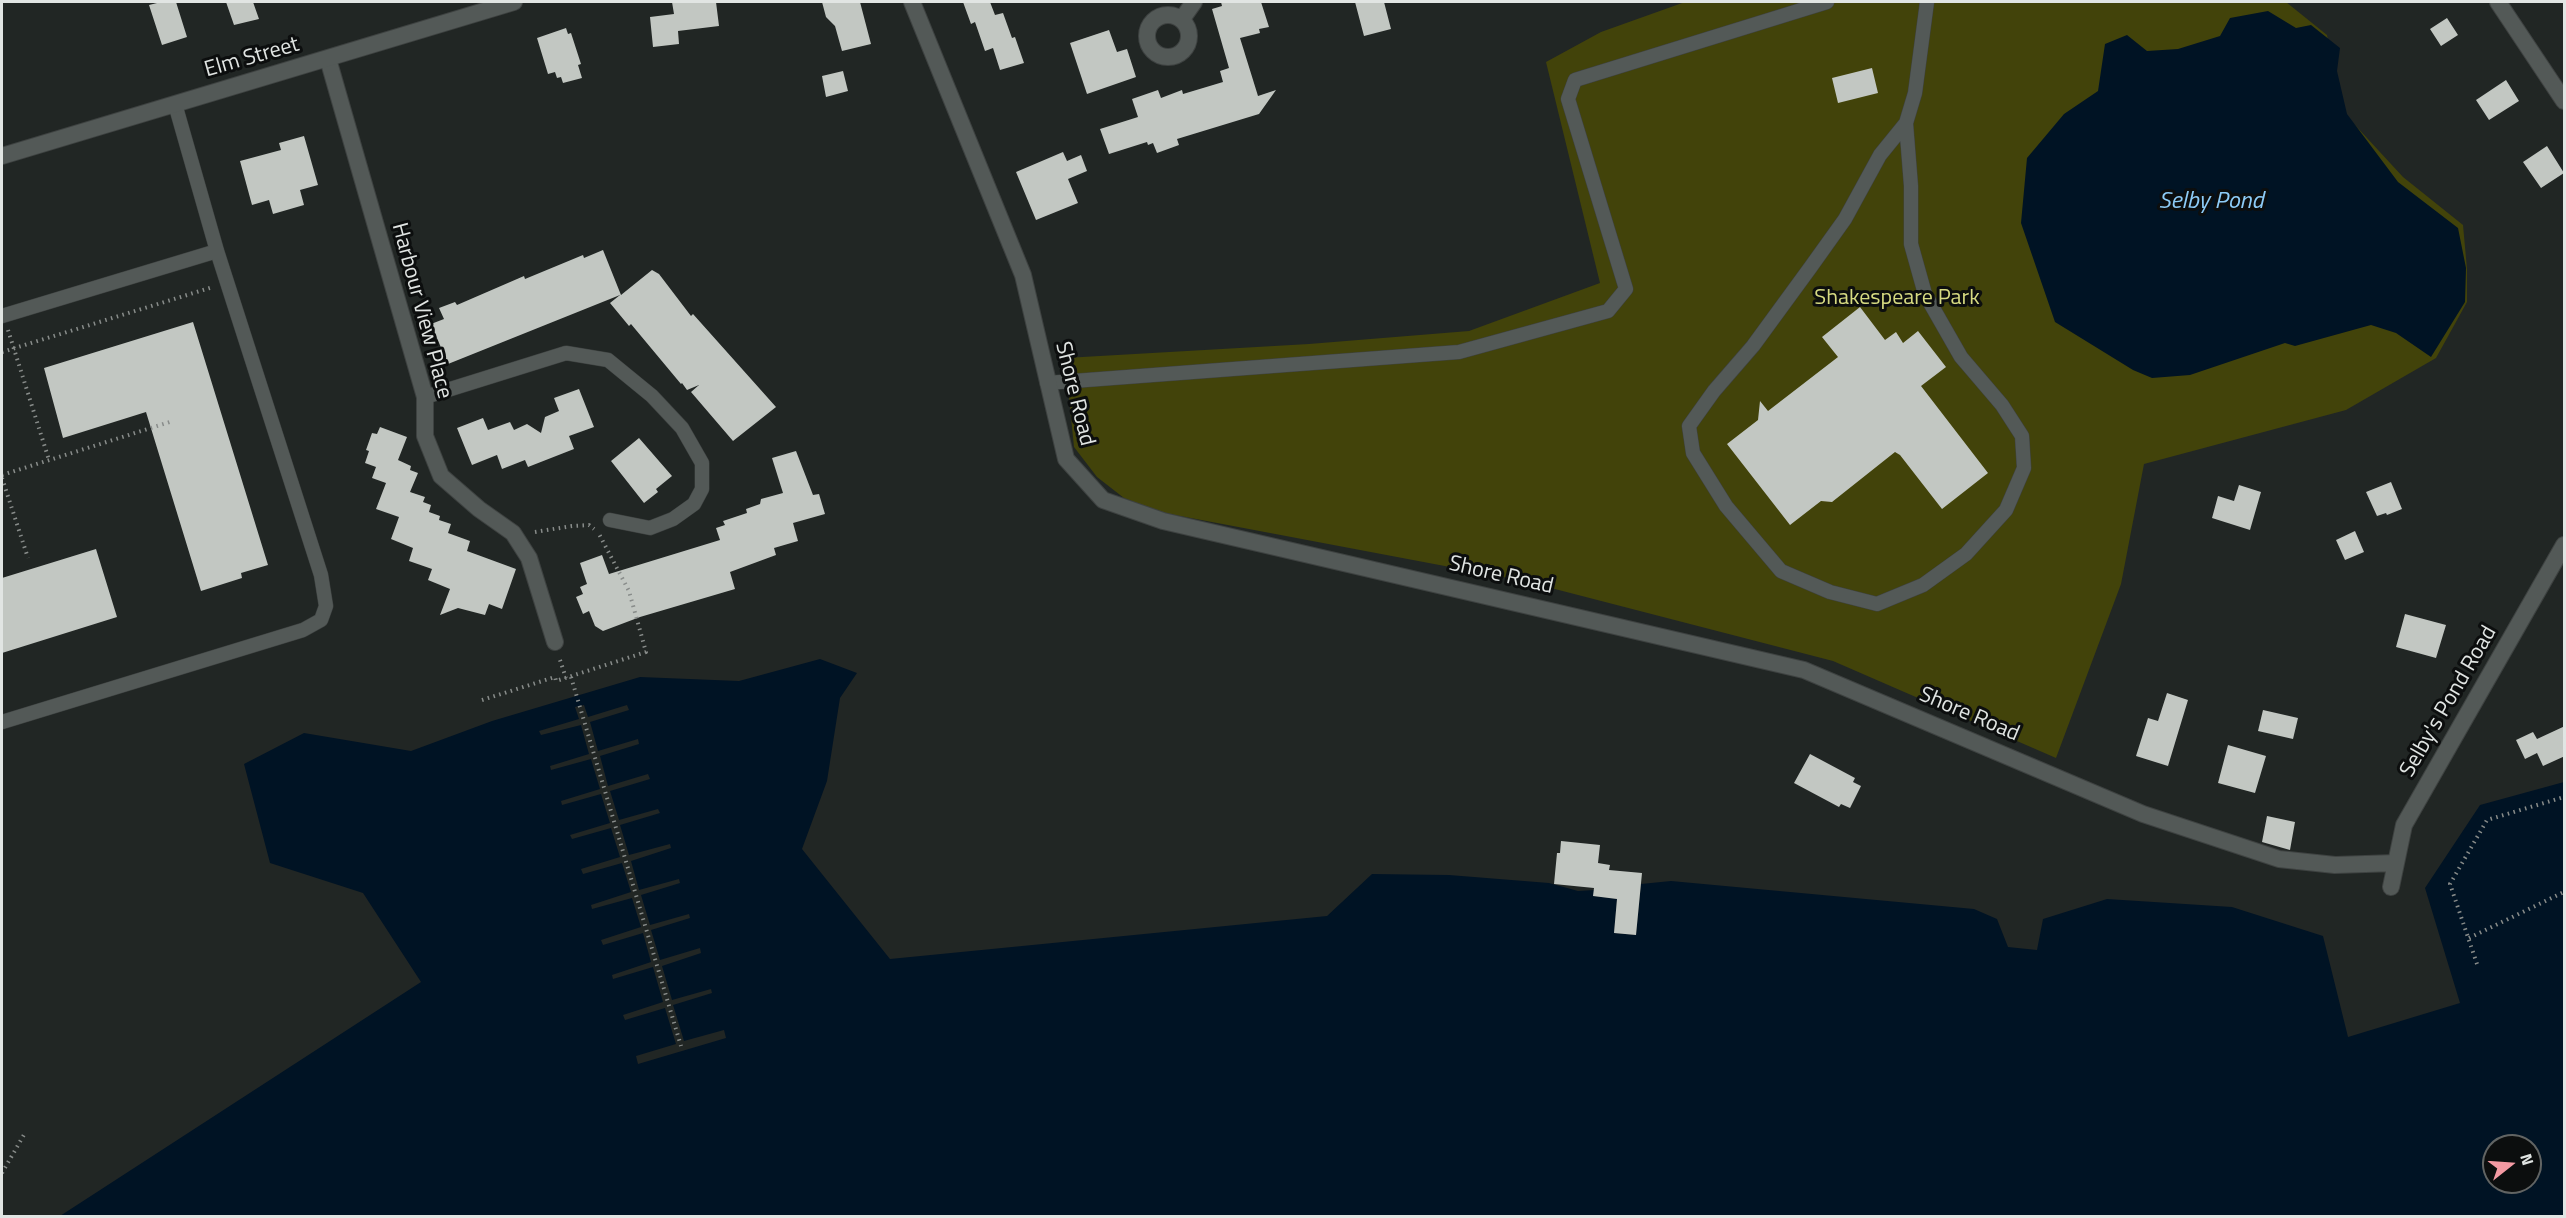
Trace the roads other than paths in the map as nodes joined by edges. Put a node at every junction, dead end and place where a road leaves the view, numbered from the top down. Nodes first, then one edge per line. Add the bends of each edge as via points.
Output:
1 (514, 2) edge
2 (912, 2) edge
3 (1194, 2) edge
4 (1827, 2) edge
5 (1927, 2) edge
6 (2498, 2) edge
7 (1182, 19) dead end
8 (328, 59) junction
9 (2565, 101) edge
10 (175, 104) junction
11 (1906, 123) junction
12 (2, 156) edge
13 (217, 251) junction
14 (2, 316) edge
15 (1047, 383) junction
16 (425, 397) junction
17 (610, 520) dead end
18 (2565, 545) edge
19 (555, 642) dead end
20 (2, 722) edge
21 (2396, 863) junction
22 (2391, 887) dead end

1 - 8 street, Elm Street
2 - 15 street, Shore Road via 1023,275
3 - 7 street
4 - 15 lane via 1575,80 1568,99 1626,289 1608,311 1459,352
5 - 11 lane via 1915,93
6 - 9 street
8 - 10 street, Elm Street
8 - 16 street, Harbour View Place
10 - 12 street, Elm Street
10 - 13 lane
11 - 11 lane via 1911,244 1925,294 1961,357 2002,405 2022,436 2024,468 2006,510 1966,554 1923,585 1877,604 1830,592 1781,571 1726,506 1698,462 1689,426 1810,268 1845,219 1880,155
13 - 14 lane
13 - 20 lane via 321,575 326,606 321,620 303,630
15 - 21 street, Shore Road via 1066,459 1102,500 1163,521 1804,670 2143,814 2279,859 2335,864
16 - 17 lane via 566,353 609,360 652,396 682,429 702,463 702,489 694,504 673,519 650,528
16 - 19 street, Harbour View Place via 425,436 441,476 515,536 529,558
18 - 21 street, Selby's Pond Road via 2404,825
21 - 22 street, Selby's Pond Road

